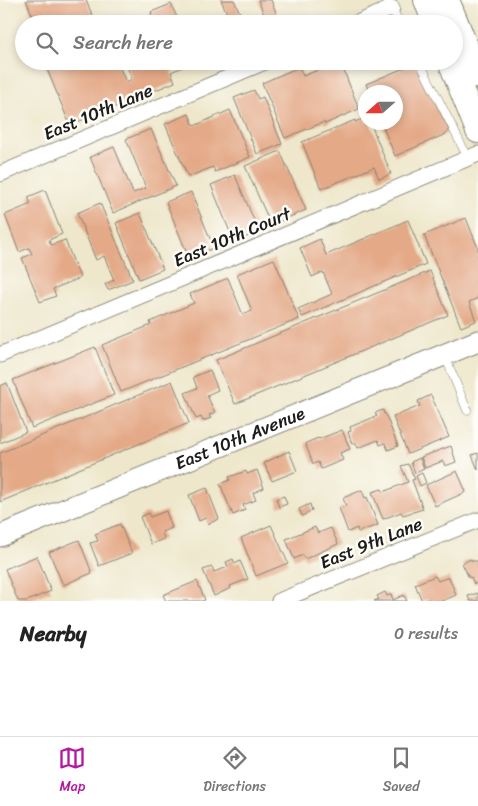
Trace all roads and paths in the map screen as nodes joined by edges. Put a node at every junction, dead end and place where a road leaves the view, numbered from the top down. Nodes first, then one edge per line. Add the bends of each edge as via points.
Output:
1 (426, 0) edge
2 (447, 0) edge
3 (390, 4) edge
4 (371, 15) edge
5 (432, 15) edge
6 (453, 15) edge
7 (463, 39) edge
8 (246, 70) edge
9 (424, 70) edge
10 (454, 70) edge
11 (478, 76) edge
12 (478, 131) edge
13 (473, 156) edge
14 (0, 174) edge
15 (478, 341) edge
16 (444, 354) junction
17 (0, 355) edge
18 (467, 410) dead end
19 (478, 520) edge
20 (0, 536) edge
21 (279, 601) edge

1 - 5 main road
2 - 6 main road
3 - 4 street
7 - 11 main road
8 - 14 street, East 10th Lane
9 - 13 lane
10 - 12 main road
13 - 17 street, East 10th Court
15 - 16 street, East 10th Avenue
16 - 18 lane
16 - 20 street, East 10th Avenue
19 - 21 street, East 9th Lane

